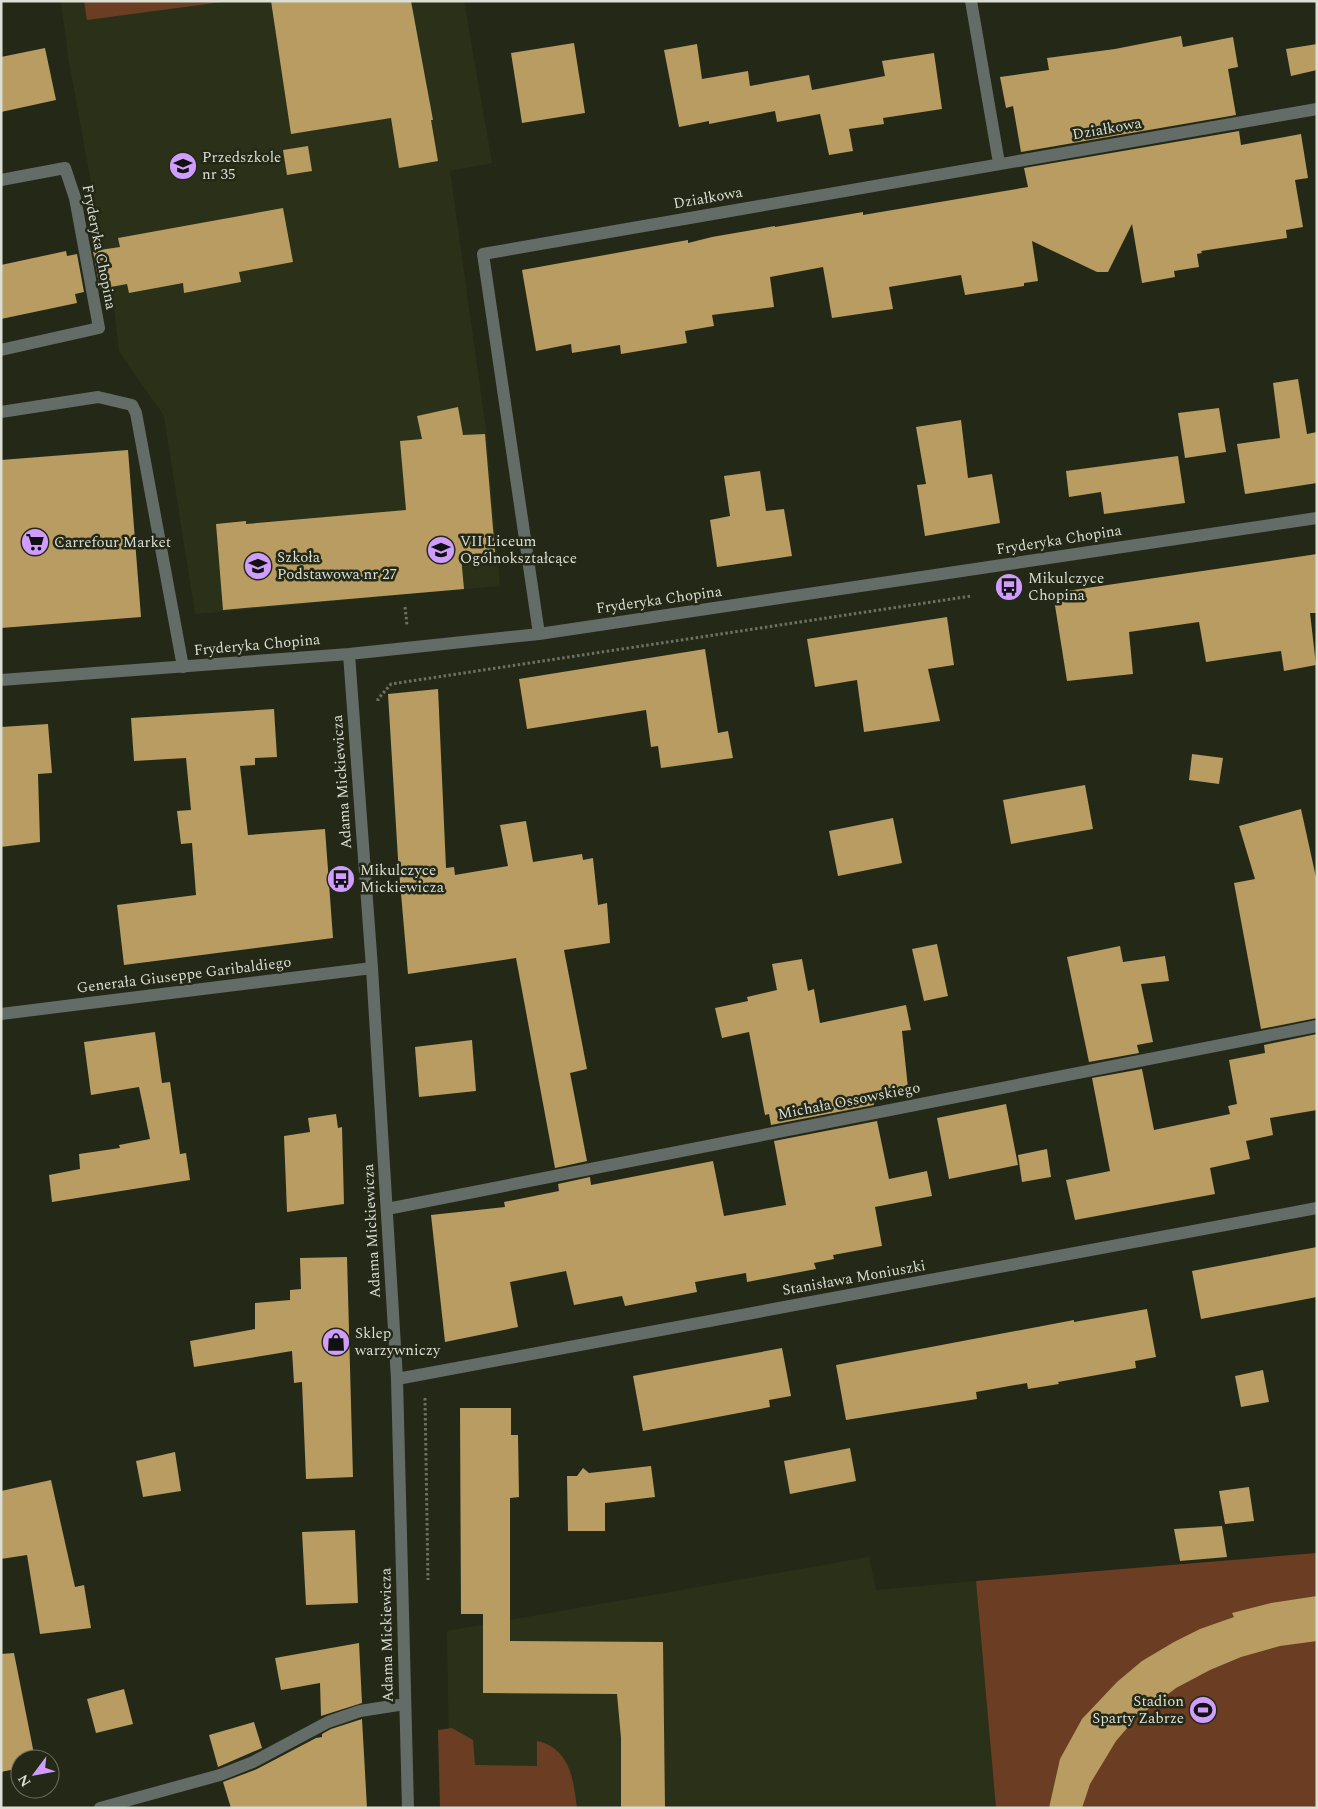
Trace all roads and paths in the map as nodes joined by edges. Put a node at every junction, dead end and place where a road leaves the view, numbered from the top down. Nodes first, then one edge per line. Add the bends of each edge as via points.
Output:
1 (971, 1) edge
2 (1317, 109) edge
3 (999, 163) junction
4 (1, 180) edge
5 (1, 350) edge
6 (1, 412) edge
7 (1317, 518) edge
8 (978, 595) dead end
9 (539, 634) junction
10 (348, 654) junction
11 (183, 667) junction
12 (1, 680) edge
13 (379, 709) dead end
14 (372, 968) junction
15 (1, 1014) edge
16 (1317, 1026) edge
17 (1317, 1208) edge
18 (387, 1209) junction
19 (424, 1374) junction
20 (397, 1379) junction
21 (428, 1588) dead end
22 (405, 1704) junction
23 (100, 1808) edge
24 (408, 1808) edge

1 - 3 street
2 - 3 street, Działkowa
3 - 9 street, Działkowa via 483,254
4 - 5 street, Fryderyka Chopina via 65,168 75,198 99,328
6 - 11 street via 98,396 132,405 136,412
7 - 9 street, Fryderyka Chopina
8 - 13 path via 391,684 378,699
9 - 10 street, Fryderyka Chopina
10 - 11 street, Fryderyka Chopina
10 - 14 street, Adama Mickiewicza
11 - 12 street, Fryderyka Chopina
14 - 15 street, Generała Giuseppe Garibaldiego
14 - 18 street, Adama Mickiewicza
16 - 18 street, Michała Ossowskiego
17 - 19 street, Stanisława Moniuszki
18 - 20 street, Adama Mickiewicza
19 - 20 street, Stanisława Moniuszki
19 - 21 path
20 - 22 street, Adama Mickiewicza
22 - 23 street via 360,1711 328,1722 253,1762 220,1775
22 - 24 street, Adama Mickiewicza

